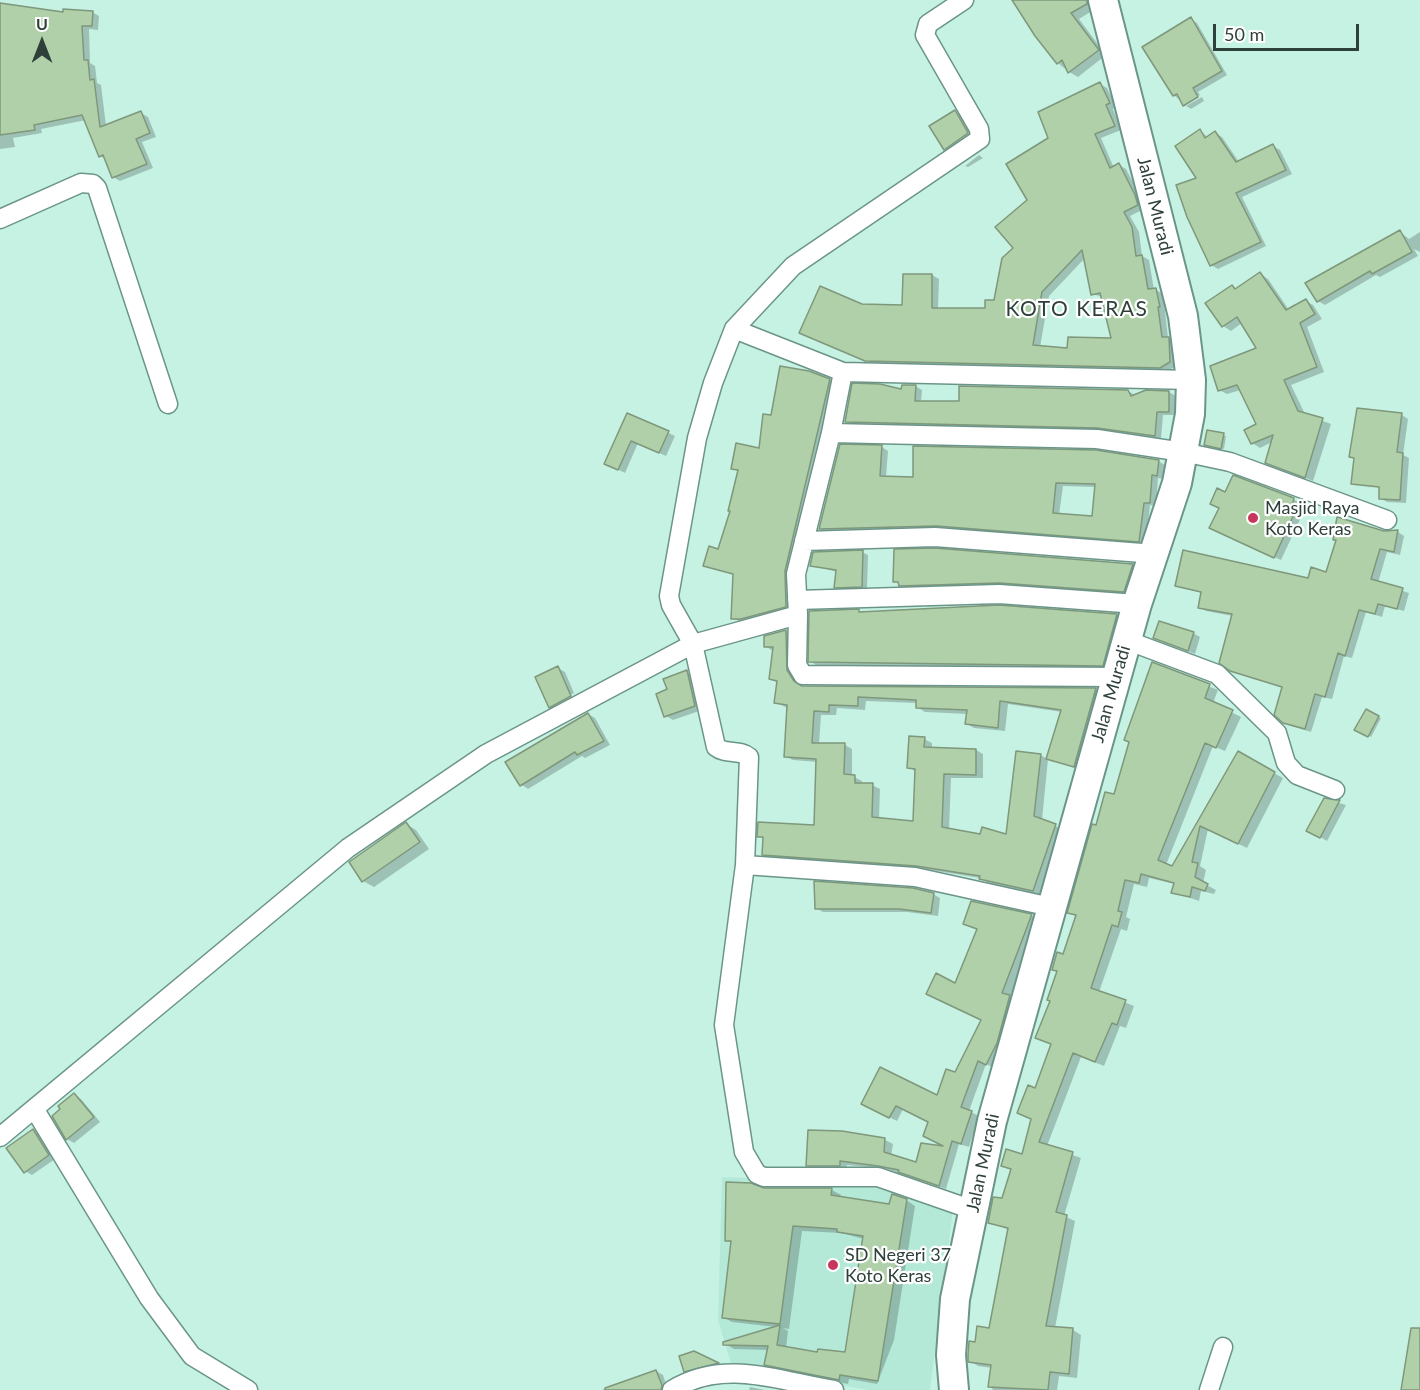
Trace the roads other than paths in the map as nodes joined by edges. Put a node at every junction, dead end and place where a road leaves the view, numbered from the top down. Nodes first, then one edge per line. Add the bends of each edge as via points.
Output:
1 (964, 0) edge
2 (1103, 0) edge
3 (0, 219) edge
4 (734, 329) junction
5 (843, 372) junction
6 (1191, 380) junction
7 (168, 404) dead end
8 (831, 433) junction
9 (1183, 452) junction
10 (1387, 520) dead end
11 (804, 541) junction
12 (1155, 554) junction
13 (1137, 604) junction
14 (797, 607) junction
15 (1126, 640) junction
16 (693, 644) junction
17 (1116, 677) junction
18 (1335, 790) dead end
19 (745, 865) junction
20 (1051, 907) junction
21 (35, 1110) junction
22 (0, 1137) edge
23 (973, 1210) junction
24 (1223, 1347) dead end
25 (248, 1390) edge
26 (672, 1390) edge
27 (834, 1390) edge
28 (954, 1390) edge
29 (1209, 1390) edge

1 - 4 street via 928,24 925,35 979,129 980,139 793,266
2 - 6 highway, Jalan Muradi via 1183,316
3 - 7 street via 81,183 98,188
4 - 5 street
4 - 16 street via 697,438 669,596
5 - 6 street
5 - 8 street
6 - 9 highway, Jalan Muradi
8 - 9 street via 1096,439
8 - 11 street
9 - 10 street via 1230,462
9 - 12 highway, Jalan Muradi
11 - 12 street via 935,537
11 - 14 street via 796,574
12 - 13 highway, Jalan Muradi
13 - 14 street via 999,594
13 - 15 highway, Jalan Muradi
14 - 16 street
14 - 17 street via 797,664 803,675
15 - 17 highway, Jalan Muradi
15 - 18 street via 1217,674 1277,733 1290,768
16 - 19 street via 716,747 749,757
16 - 21 street via 486,754 348,848
17 - 20 highway, Jalan Muradi
19 - 20 street via 915,877
19 - 23 street via 724,1026 744,1152 757,1174 878,1177
20 - 23 highway, Jalan Muradi via 992,1121
21 - 22 street
21 - 25 street via 149,1298 192,1356
23 - 28 highway, Jalan Muradi via 956,1299 951,1355
24 - 29 street
26 - 27 street via 721,1372 747,1372

